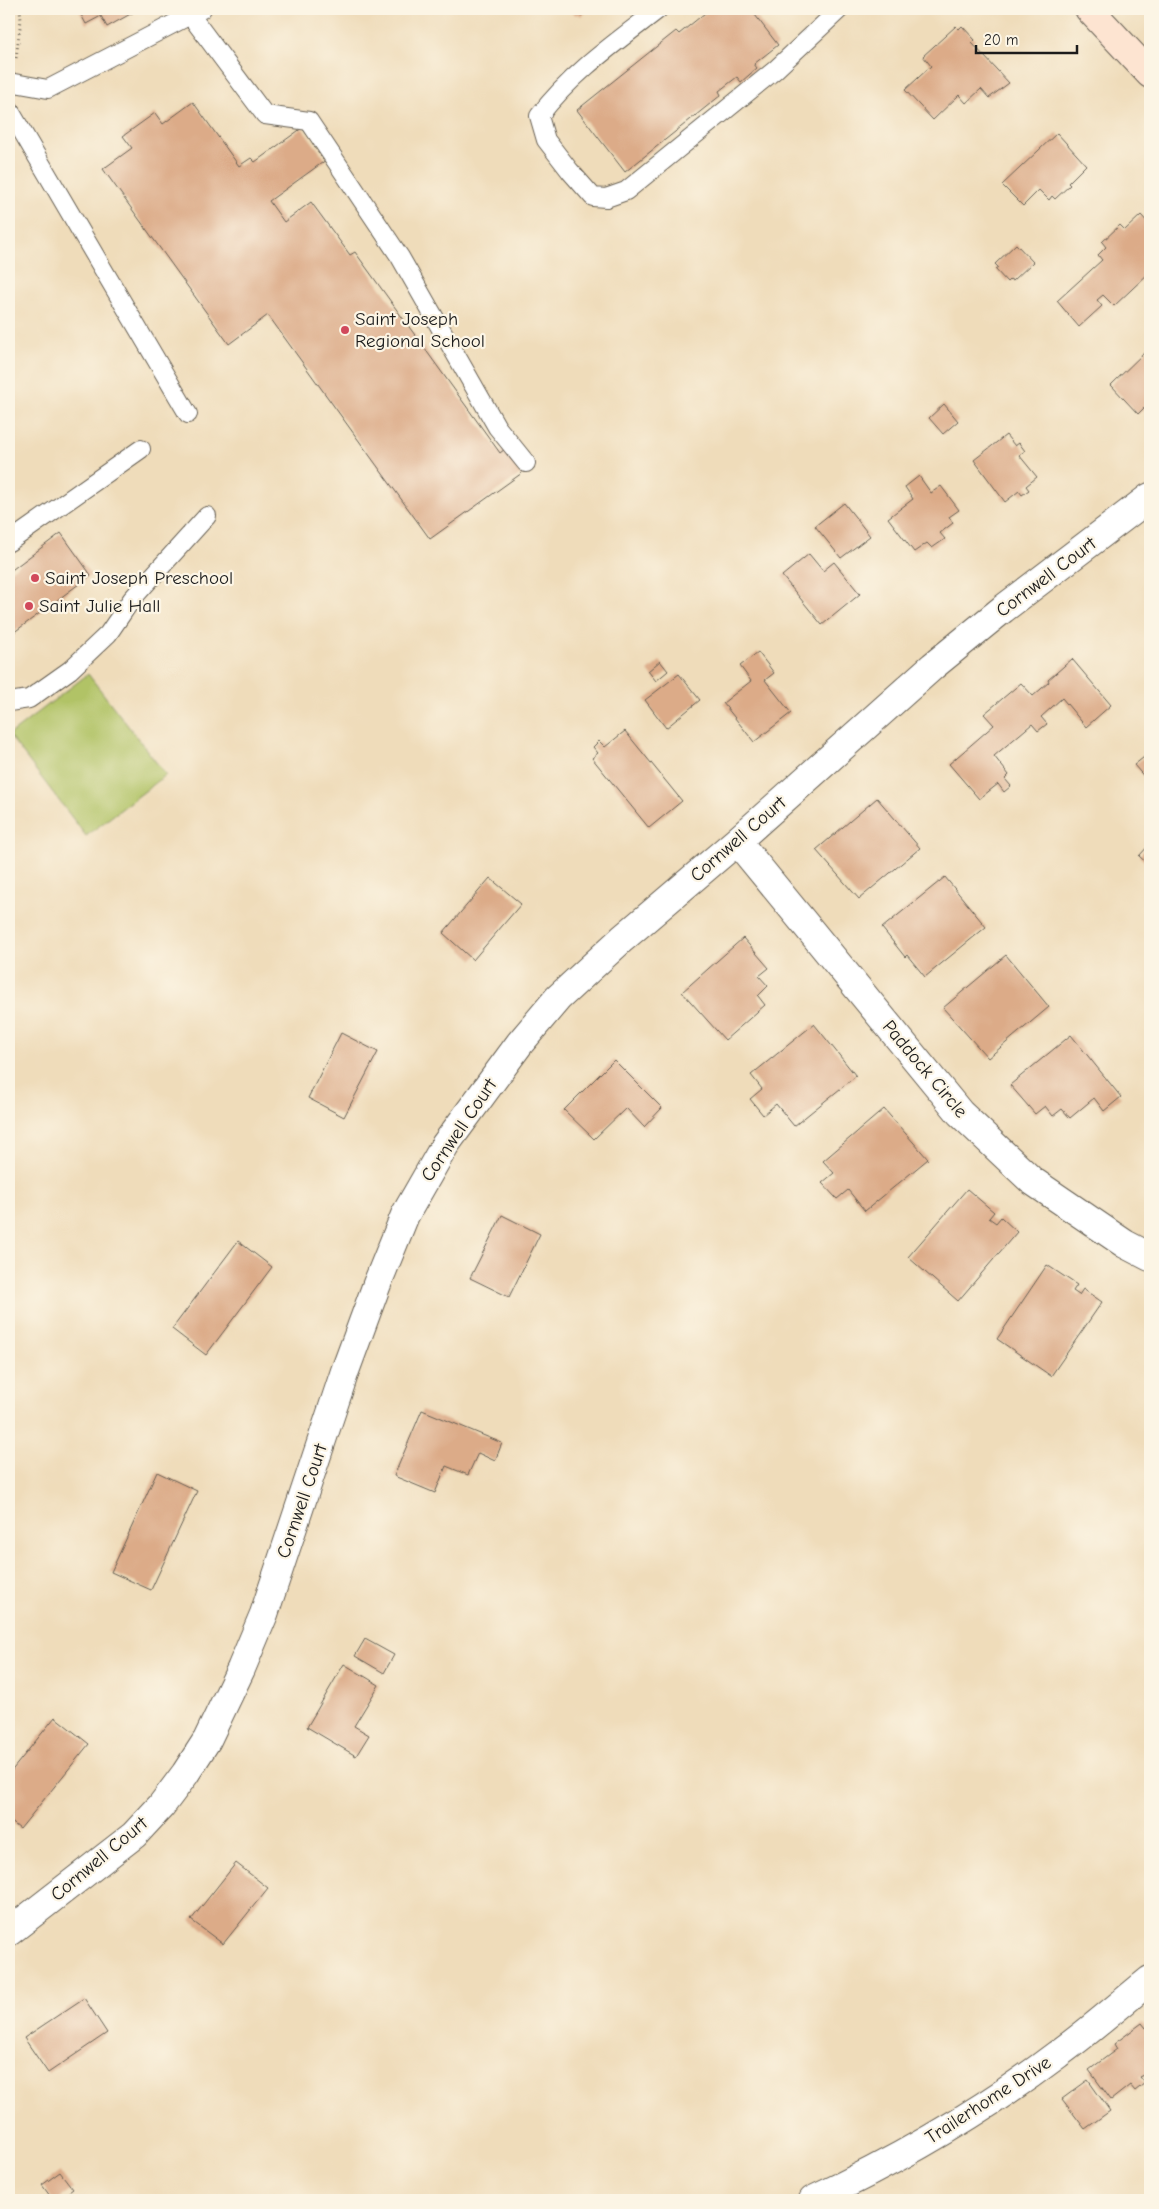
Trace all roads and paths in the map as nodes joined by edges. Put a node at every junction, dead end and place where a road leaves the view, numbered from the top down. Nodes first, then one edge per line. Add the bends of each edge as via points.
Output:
1 (20, 9) edge
2 (659, 9) edge
3 (840, 9) edge
4 (1089, 9) edge
5 (197, 12) edge
6 (1150, 74) edge
7 (11, 82) edge
8 (9, 109) edge
9 (188, 414) dead end
10 (141, 449) dead end
11 (526, 463) dead end
12 (1150, 497) edge
13 (207, 516) dead end
14 (9, 542) edge
15 (9, 702) edge
16 (736, 841) junction
17 (1150, 1257) edge
18 (9, 1932) edge
19 (1150, 1980) edge
20 (813, 2200) edge

1 - 7 path
2 - 3 lane via 574,75 539,116 546,140 593,197 606,198 626,192 775,70
4 - 6 main road
5 - 7 lane via 48,89
5 - 11 lane via 265,115 309,121 400,257 497,427
8 - 9 lane
10 - 14 lane
12 - 16 street, Cornwell Court via 933,666
13 - 15 lane via 132,599 108,634 70,670 29,699
16 - 17 street, Paddock Circle via 960,1113 1030,1180 1125,1244
16 - 18 street, Cornwell Court via 558,998 520,1042 445,1145 406,1215 377,1284 264,1614 206,1740 161,1806 134,1835
19 - 20 street, Trailerhome Drive via 1058,2055 984,2105

